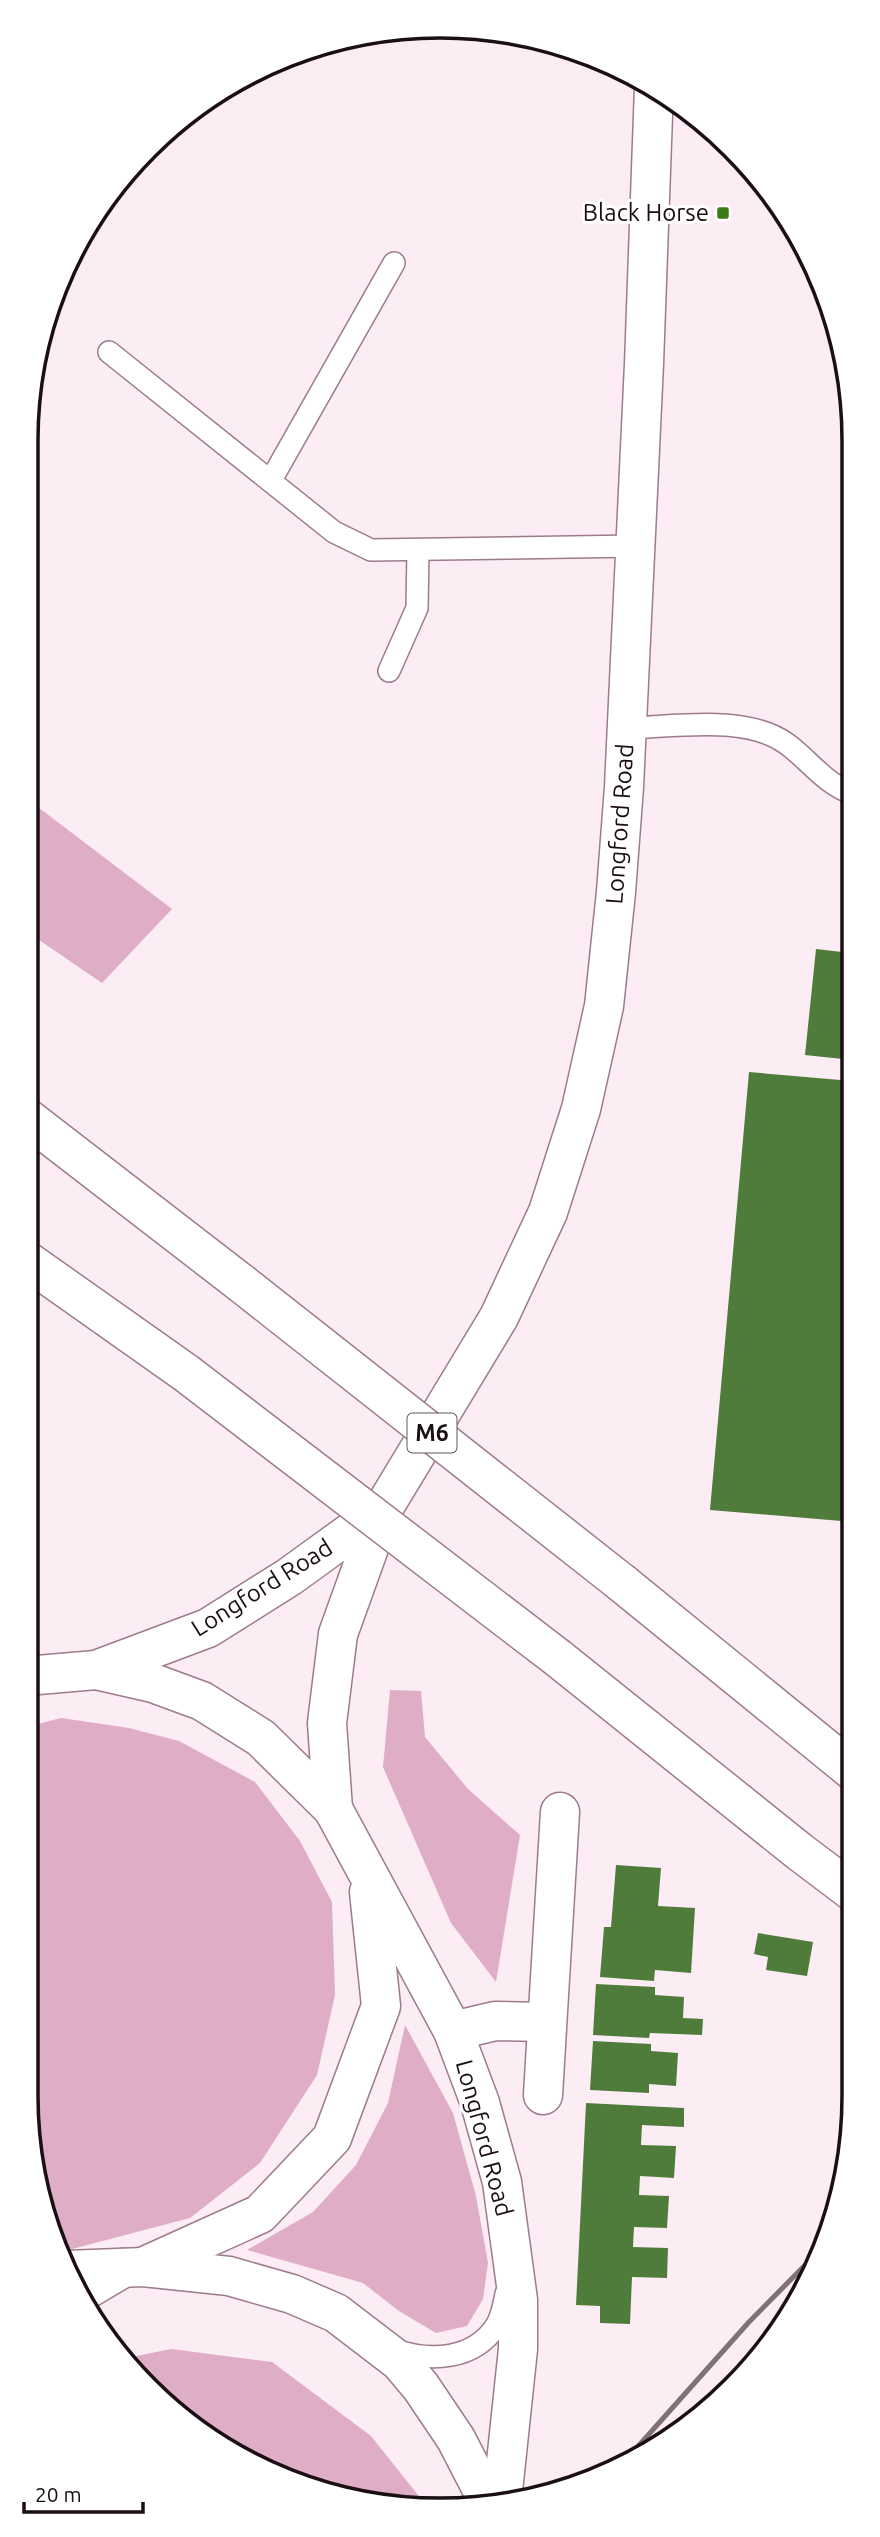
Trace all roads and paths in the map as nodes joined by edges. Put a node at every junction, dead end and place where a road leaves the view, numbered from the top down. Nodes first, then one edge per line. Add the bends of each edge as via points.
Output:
1 (654, 100) edge
2 (394, 262) dead end
3 (108, 352) dead end
4 (271, 480) junction
5 (636, 546) junction
6 (418, 550) junction
7 (389, 671) dead end
8 (627, 728) junction
9 (842, 789) edge
10 (38, 1126) edge
11 (38, 1268) edge
12 (383, 1509) junction
13 (96, 1670) junction
14 (38, 1675) edge
15 (842, 1762) edge
16 (333, 1809) junction
17 (560, 1812) dead end
18 (367, 1874) junction
19 (842, 1884) edge
20 (546, 2022) junction
21 (453, 2031) junction
22 (542, 2095) dead end
23 (512, 2247) junction
24 (133, 2267) junction
25 (77, 2270) edge
26 (88, 2290) edge
27 (374, 2340) junction
28 (503, 2493) edge
29 (485, 2496) edge

1 - 5 main road, Longford Road
2 - 4 lane
3 - 4 lane
4 - 6 lane via 334,531 371,550
5 - 6 lane
5 - 8 main road, Longford Road
6 - 7 lane via 417,608
8 - 9 lane via 739,726 763,731 786,743
8 - 12 main road, Longford Road via 604,1006 573,1135 548,1212 499,1317
10 - 15 main road, M6, bridge via 622,1583
11 - 19 main road, bridge via 186,1373 558,1658
12 - 13 main road, Longford Road via 208,1628
12 - 16 main road, Longford Road via 338,1634 327,1723
13 - 14 main road, Longford Road
13 - 16 main road, Longford Road via 153,1683 202,1701 261,1738
16 - 18 main road, Longford Road
17 - 20 main road
18 - 21 main road, Longford Road
18 - 24 main road, Longford Road via 381,2006 332,2138 260,2214
20 - 21 main road, Longford Road via 495,2021
20 - 22 main road
21 - 23 main road, Longford Road via 502,2182
23 - 27 lane, Longford Road via 505,2301 498,2324 485,2339 464,2352 421,2358
23 - 28 main road, Longford Road via 517,2349
24 - 25 main road, Longford Road
24 - 26 main road
24 - 27 main road, Longford Road via 229,2276 292,2294 336,2313
27 - 29 main road, Longford Road via 400,2362 440,2412

